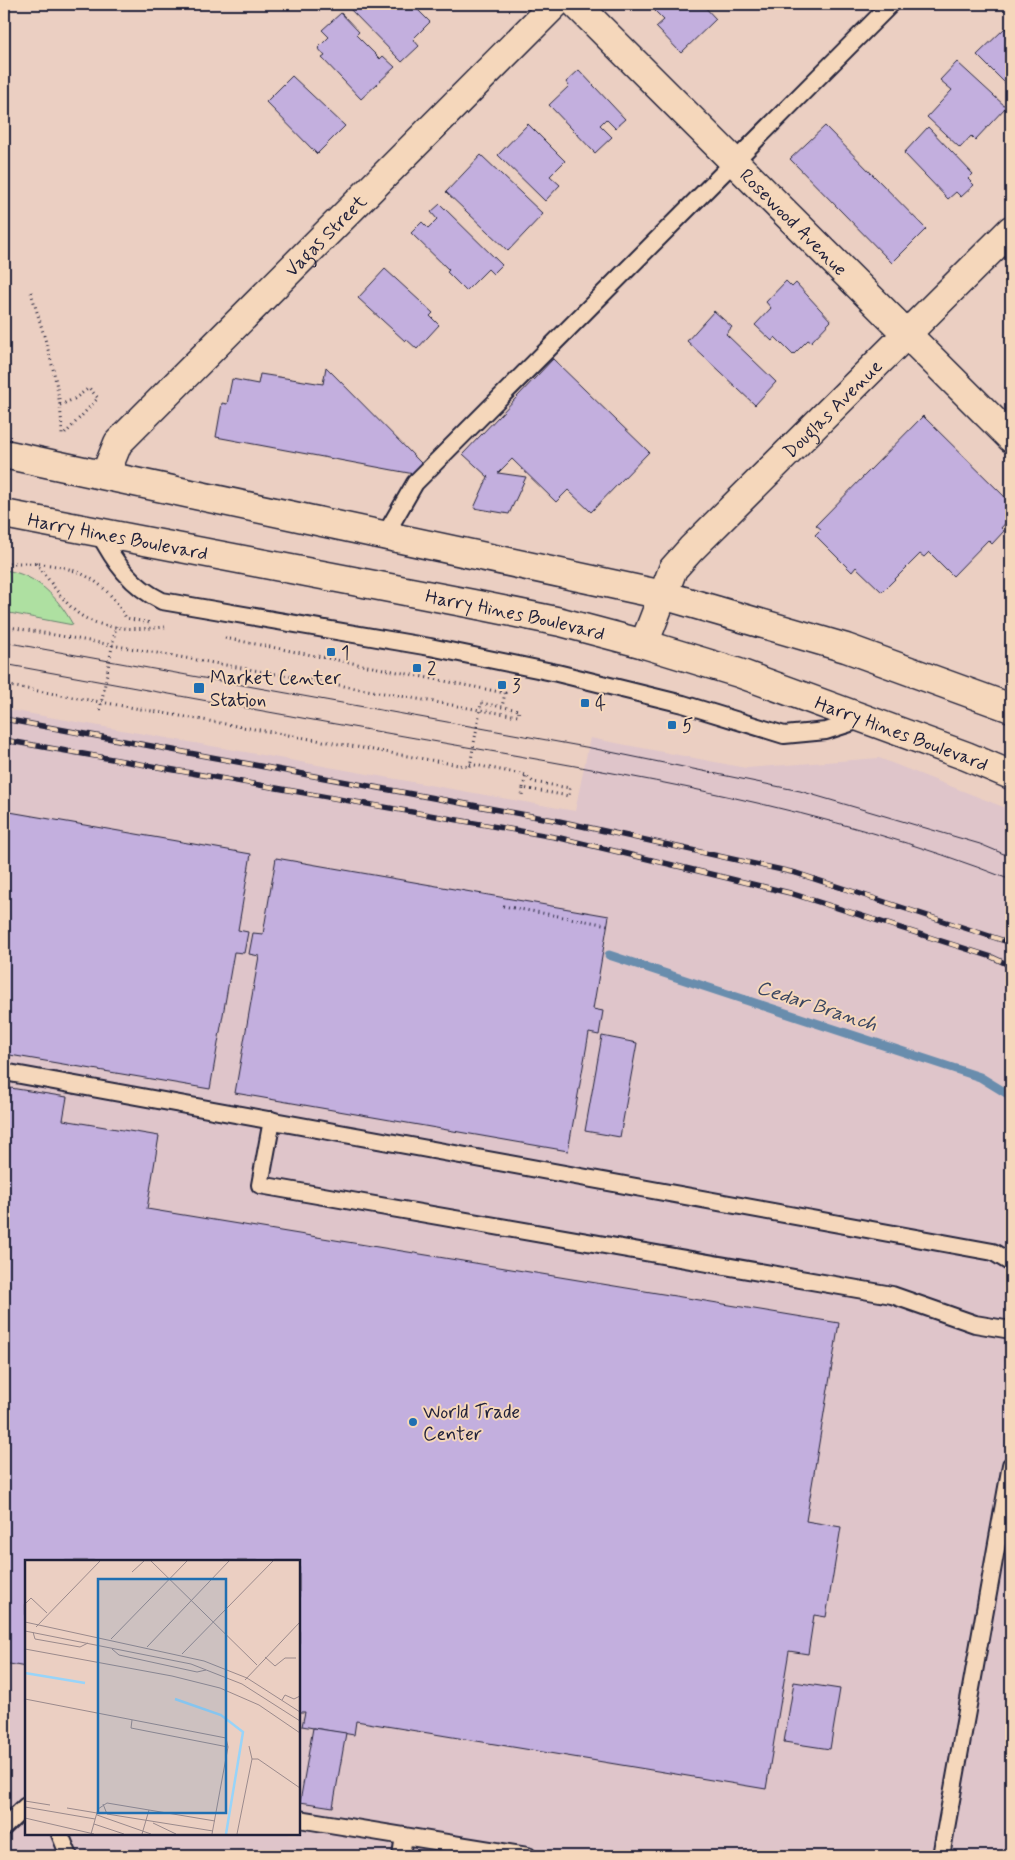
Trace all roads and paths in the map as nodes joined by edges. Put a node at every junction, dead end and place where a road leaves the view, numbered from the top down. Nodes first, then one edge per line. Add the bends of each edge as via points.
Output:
1 (555, 4) edge
2 (576, 4) edge
3 (891, 4) edge
4 (734, 162) junction
5 (1011, 230) edge
6 (31, 292) dead end
7 (908, 334) junction
8 (60, 405) junction
9 (1011, 438) edge
10 (4, 454) edge
11 (105, 475) junction
12 (4, 514) edge
13 (98, 531) junction
14 (385, 535) junction
15 (36, 564) dead end
16 (663, 596) junction
17 (4, 626) edge
18 (116, 626) junction
19 (168, 627) dead end
20 (644, 644) junction
21 (112, 645) junction
22 (4, 685) edge
23 (102, 702) junction
24 (1011, 708) edge
25 (100, 710) dead end
26 (480, 710) junction
27 (864, 719) junction
28 (470, 764) junction
29 (526, 775) junction
30 (1011, 775) edge
31 (523, 788) junction
32 (522, 795) dead end
33 (503, 906) dead end
34 (608, 925) dead end
35 (4, 1072) edge
36 (272, 1120) junction
37 (1011, 1263) edge
38 (1011, 1330) edge
39 (1011, 1464) edge
40 (25, 1807) edge
41 (300, 1819) edge
42 (4, 1827) edge
43 (60, 1835) edge
44 (404, 1836) junction
45 (69, 1856) edge
46 (402, 1856) edge
47 (528, 1856) edge
48 (941, 1856) edge

1 - 11 main road, Vagas Street via 118,444
2 - 4 main road, Rosewood Avenue
3 - 4 lane
4 - 7 main road, Rosewood Avenue
4 - 14 lane via 415,483
5 - 7 main road, Douglas Avenue
6 - 8 path via 56,379
7 - 9 main road, Rosewood Avenue
7 - 16 main road, Douglas Avenue via 673,569
8 - 8 path via 62,437 98,398 89,388
10 - 11 main road
11 - 14 main road
12 - 13 main road, Harry Hines Boulevard
13 - 20 main road, Harry Hines Boulevard via 483,606
13 - 27 lane via 112,558 134,584 162,601 421,645 557,673 683,704 784,735 826,730
14 - 16 main road
15 - 18 path via 73,610 88,619
16 - 20 main road, Douglas Avenue
16 - 24 main road via 846,648
17 - 21 path
18 - 19 path via 139,630
18 - 21 path
20 - 27 main road, Harry Hines Boulevard via 740,673
21 - 23 path
21 - 26 path
22 - 23 path
23 - 25 path
23 - 28 path via 470,767
26 - 26 path via 518,716 519,710 482,703
26 - 28 path
27 - 30 main road, Harry Hines Boulevard
28 - 29 path
29 - 31 path
29 - 31 path via 533,782 570,788 569,796
31 - 32 path
33 - 34 path
35 - 36 lane
36 - 37 lane via 993,1252
36 - 38 lane via 260,1185 892,1295 975,1324
39 - 48 lane
40 - 42 lane
41 - 44 lane
43 - 45 lane
44 - 46 lane
44 - 47 lane

